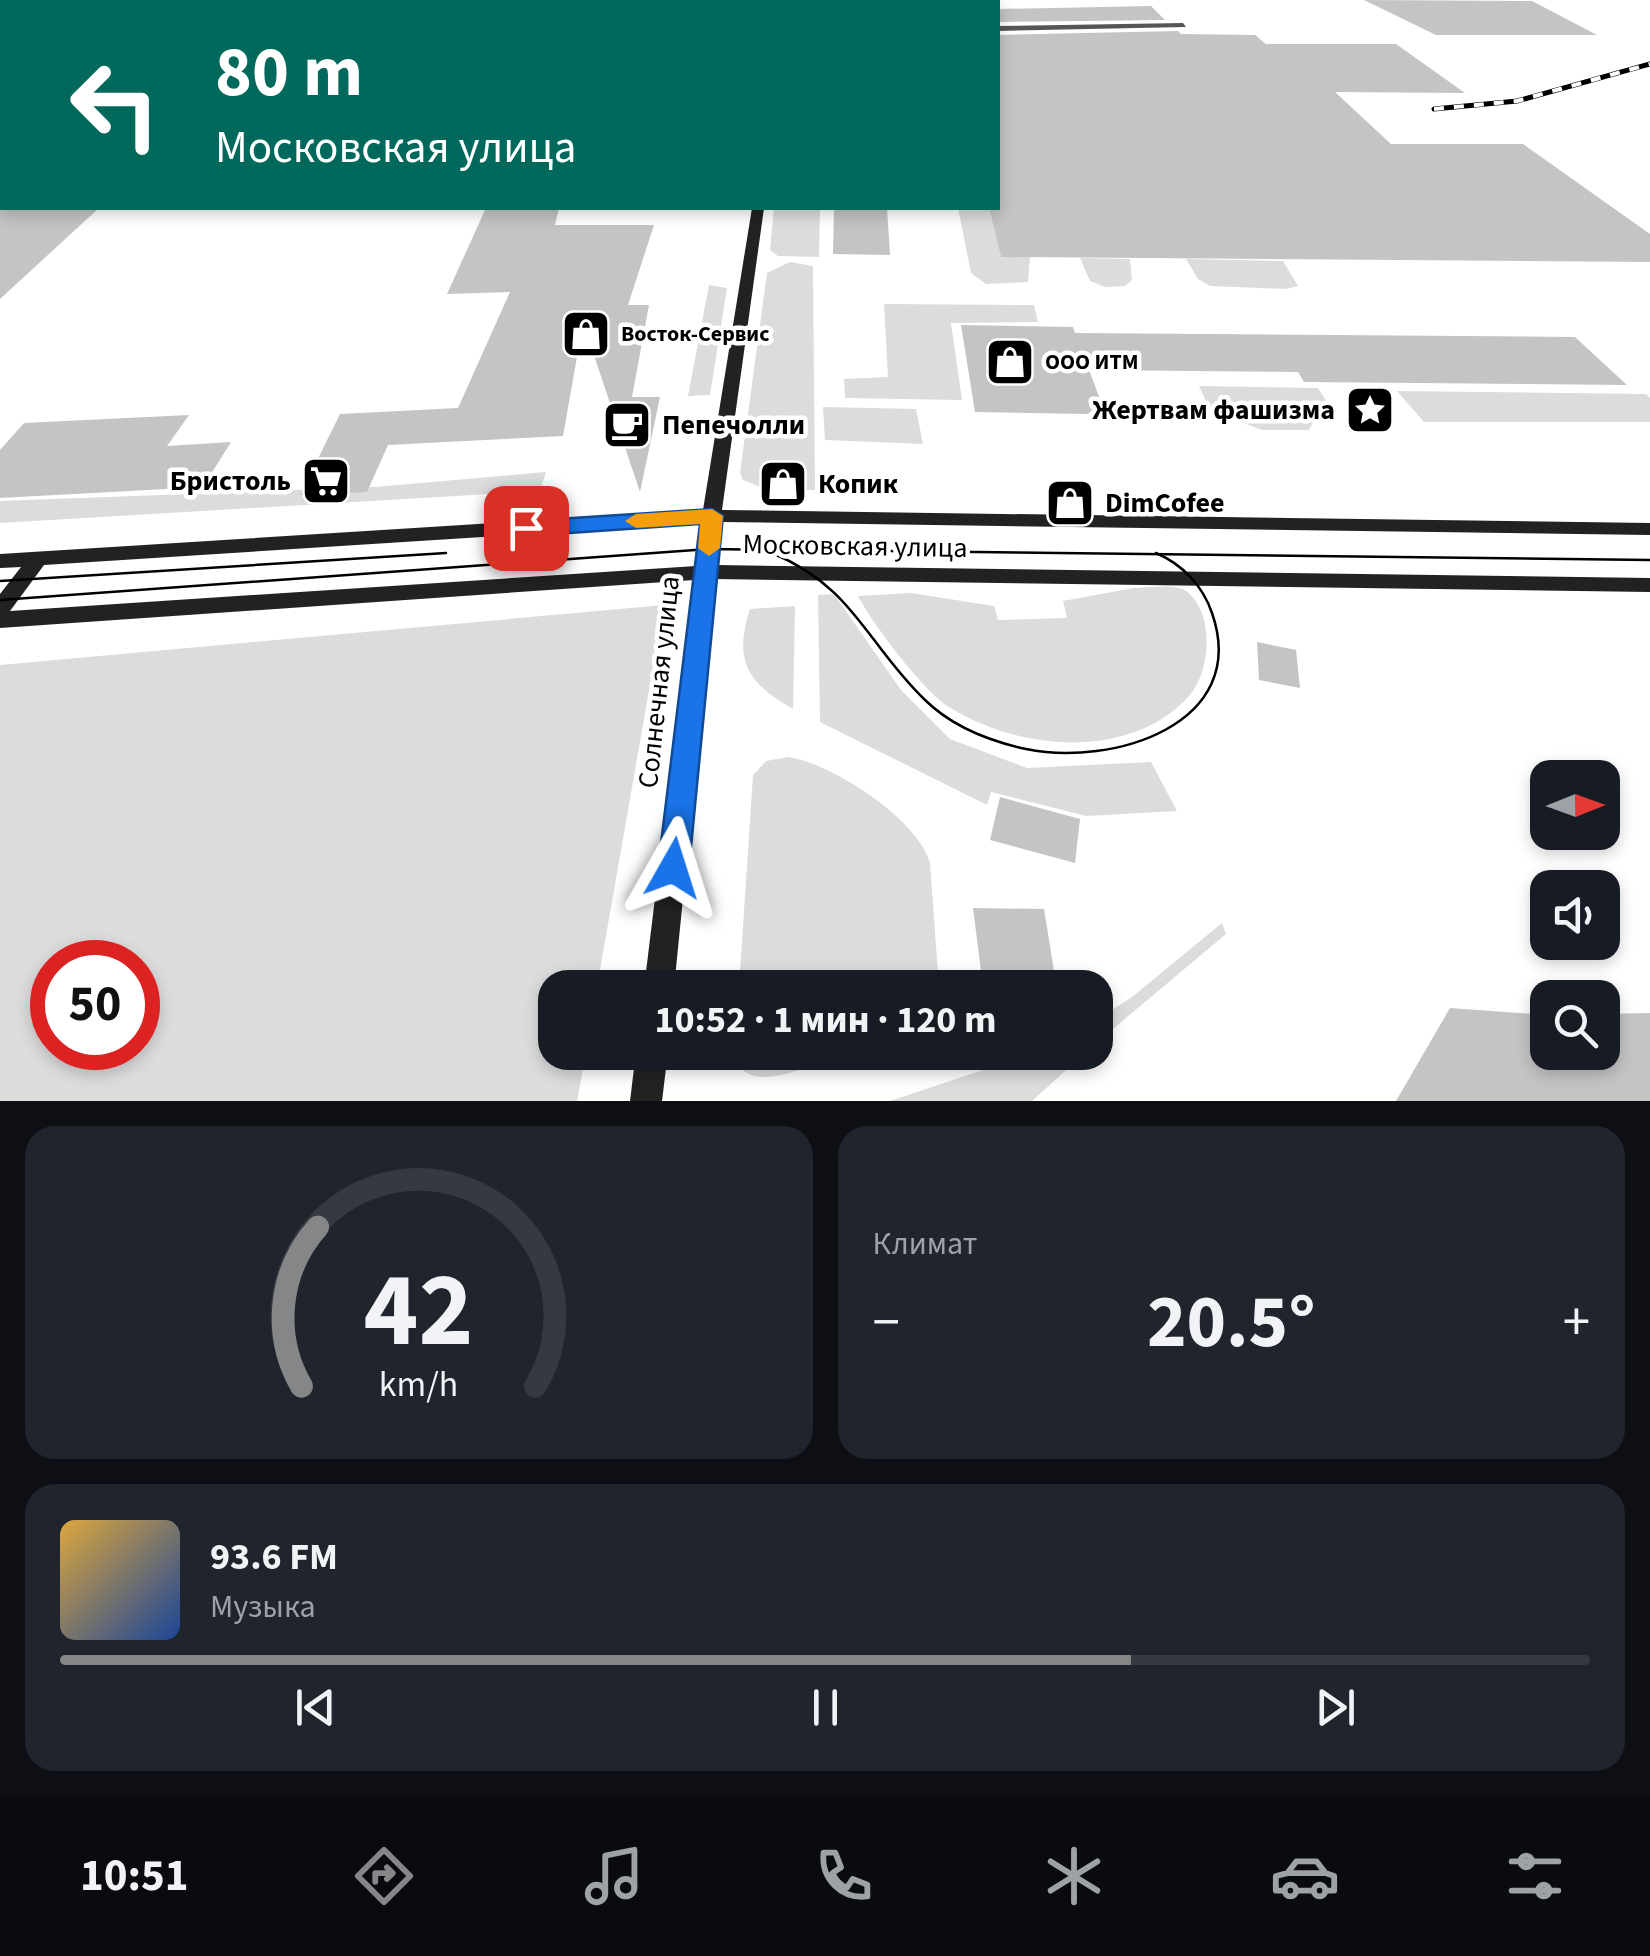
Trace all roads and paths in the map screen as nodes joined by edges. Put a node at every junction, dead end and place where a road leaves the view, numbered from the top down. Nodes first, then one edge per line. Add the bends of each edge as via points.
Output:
1 (1183, 25) dead end
2 (1000, 29) edge
3 (758, 210) edge
4 (712, 516) junction
5 (1650, 528) edge
6 (38, 559) junction
7 (0, 562) edge
8 (706, 572) junction
9 (1650, 585) edge
10 (0, 609) edge
11 (0, 620) edge
12 (662, 970) edge
13 (650, 1070) edge
14 (646, 1101) edge

1 - 2 street
3 - 4 street, Солнечная улица
4 - 5 street, Московская улица
4 - 6 street, Московская улица
4 - 8 street, Солнечная улица
6 - 7 street, Московская улица
6 - 10 street
8 - 9 street, Московская улица
8 - 11 street, Московская улица
8 - 12 street, Солнечная улица
13 - 14 street

